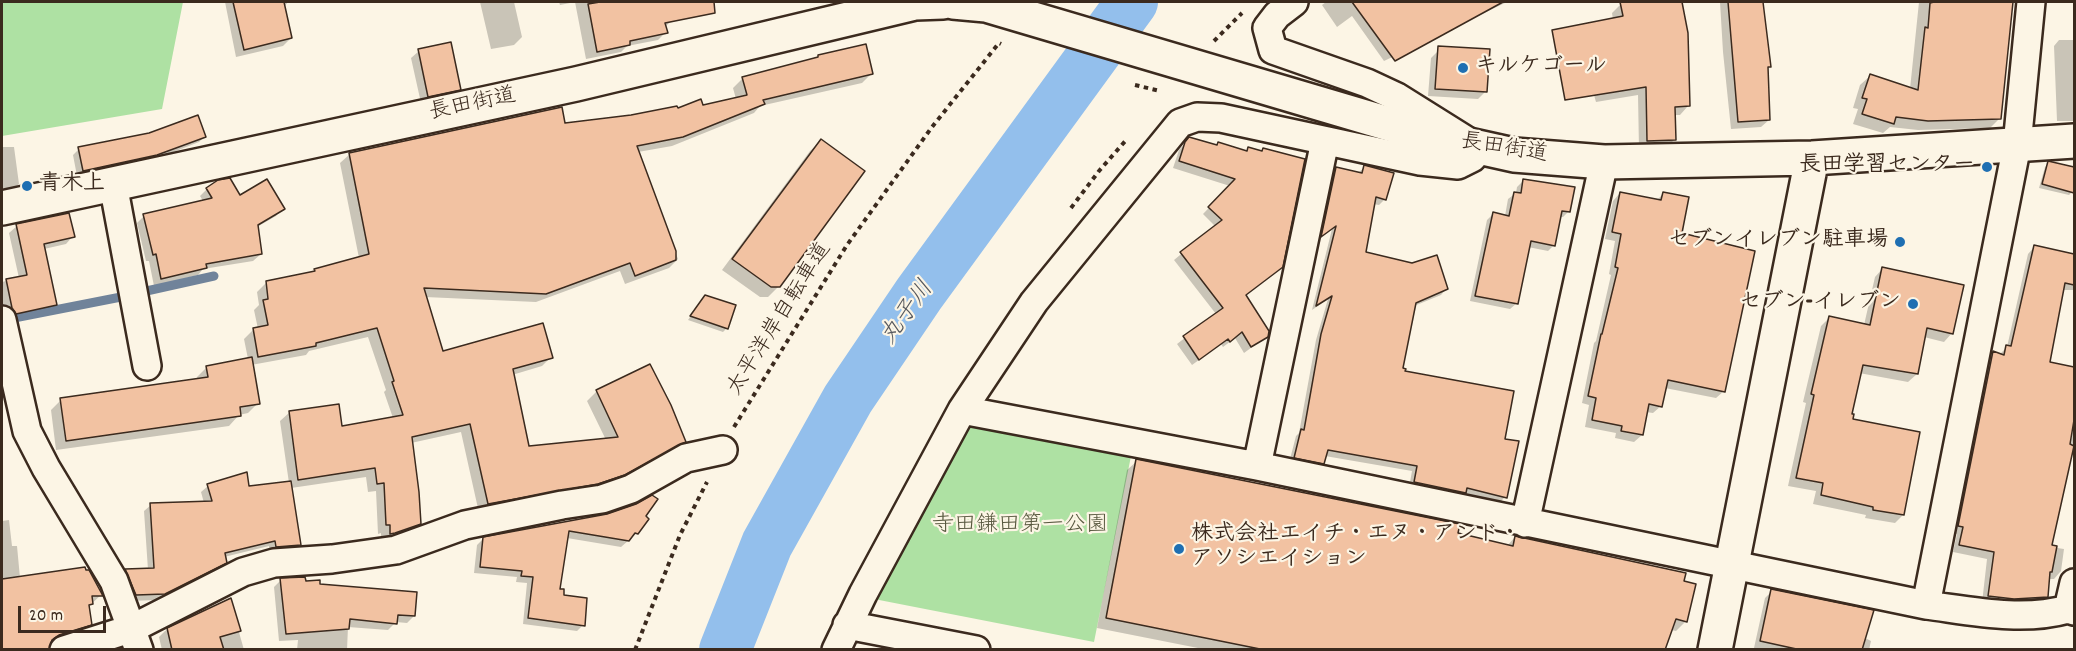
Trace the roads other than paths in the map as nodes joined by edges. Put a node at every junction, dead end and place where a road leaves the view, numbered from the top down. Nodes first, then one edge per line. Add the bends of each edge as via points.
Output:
1 (943, 2) edge
2 (953, 2) edge
3 (1294, 2) edge
4 (2031, 2) edge
5 (1325, 141) junction
6 (2074, 141) edge
7 (2017, 145) junction
8 (1480, 148) junction
9 (1812, 158) junction
10 (1604, 162) junction
11 (113, 184) junction
12 (2, 208) edge
13 (2, 320) edge
14 (147, 366) dead end
15 (962, 410) junction
16 (723, 450) road end
17 (1257, 466) junction
18 (1525, 522) junction
19 (1733, 564) junction
20 (2074, 582) edge
21 (1926, 605) junction
22 (2071, 610) edge
23 (847, 625) junction
24 (136, 639) edge
25 (64, 650) edge
26 (836, 650) edge
27 (976, 650) edge
28 (1715, 650) edge

1 - 11 main road, 長田街道 via 915,3 576,84
2 - 8 main road, 長田街道 via 986,5
3 - 8 street via 1267,28 1273,50 1367,82
4 - 7 street
5 - 8 street via 1458,165 1472,158
5 - 15 street via 1221,118 1197,117 1180,123 1034,302
5 - 17 street
6 - 7 main road, 長田街道
7 - 9 main road, 長田街道
7 - 21 street
8 - 10 main road, 長田街道 via 1514,155
9 - 10 main road, 長田街道
9 - 19 main road
10 - 18 street
11 - 12 main road, 長田街道
11 - 14 street
13 - 24 street via 27,431 114,582
15 - 17 street
15 - 23 street
16 - 24 street via 686,458 631,489 602,500 465,525 396,550 274,563 243,572
17 - 18 street
18 - 19 street
19 - 21 street
19 - 28 main road
20 - 22 street
21 - 22 street via 2000,614 2049,615
23 - 26 street
23 - 27 street
24 - 25 street

